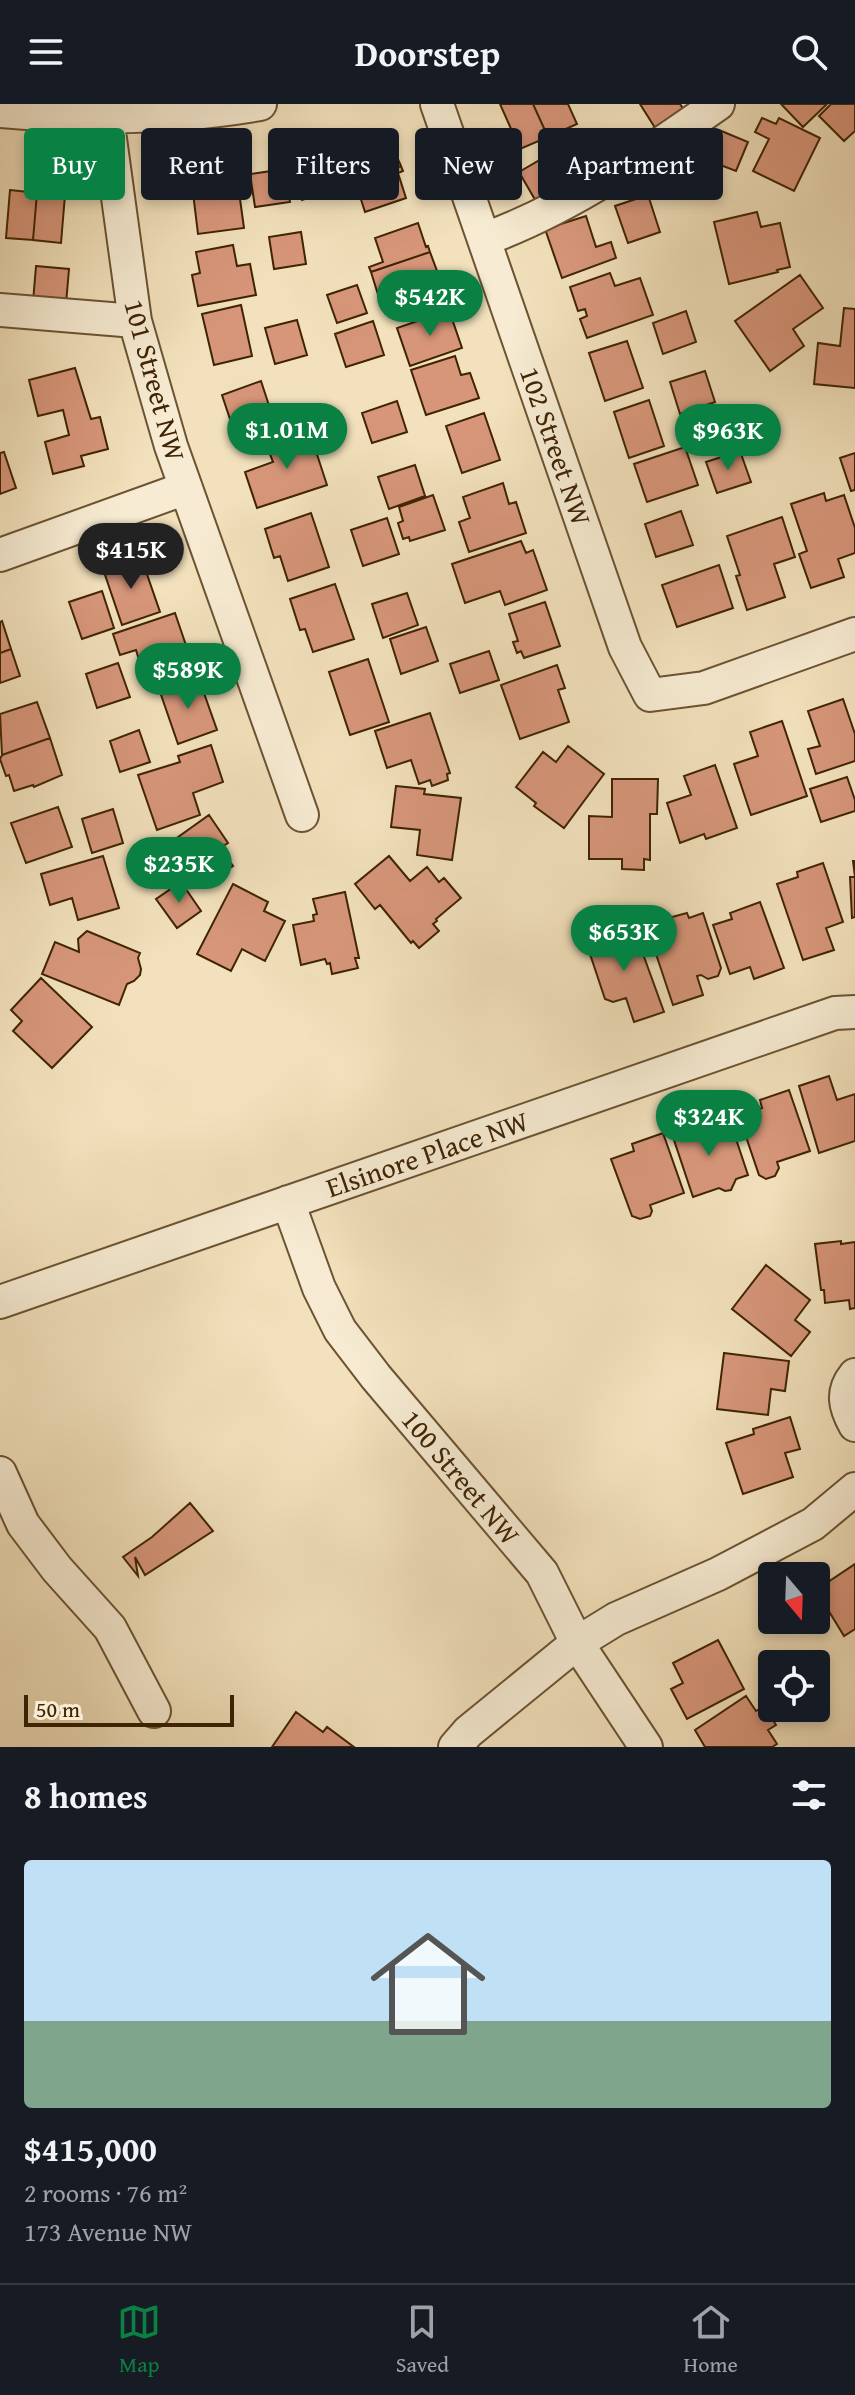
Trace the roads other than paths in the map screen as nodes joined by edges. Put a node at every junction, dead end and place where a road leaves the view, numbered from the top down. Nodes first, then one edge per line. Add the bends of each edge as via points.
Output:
1 (260, 104) edge
2 (437, 104) edge
3 (718, 104) edge
4 (0, 111) edge
5 (107, 117) junction
6 (485, 239) junction
7 (0, 310) edge
8 (135, 321) junction
9 (186, 488) junction
10 (0, 555) edge
11 (855, 634) edge
12 (302, 815) dead end
13 (855, 1012) edge
14 (288, 1202) junction
15 (0, 1302) edge
16 (855, 1375) edge
17 (855, 1425) edge
18 (0, 1473) edge
19 (855, 1489) edge
20 (577, 1643) junction
21 (154, 1711) dead end
22 (461, 1740) edge
23 (646, 1747) edge

1 - 5 street
2 - 6 street, 102 Street NW
3 - 6 street via 607,179 526,224
4 - 5 street
5 - 8 street, 101 Street NW
6 - 11 street, 102 Street NW via 625,647 650,695 704,688
7 - 8 street
8 - 9 street, 101 Street NW
9 - 10 street
9 - 12 street, 101 Street NW
13 - 14 street, Elsinore Place NW via 835,1013
14 - 15 street, Elsinore Place NW
14 - 20 street, 100 Street NW via 340,1330 542,1573
16 - 17 street via 845,1389
18 - 21 street via 23,1524 110,1628
19 - 20 street via 813,1524
20 - 22 street
20 - 23 street, 100 Street NW

